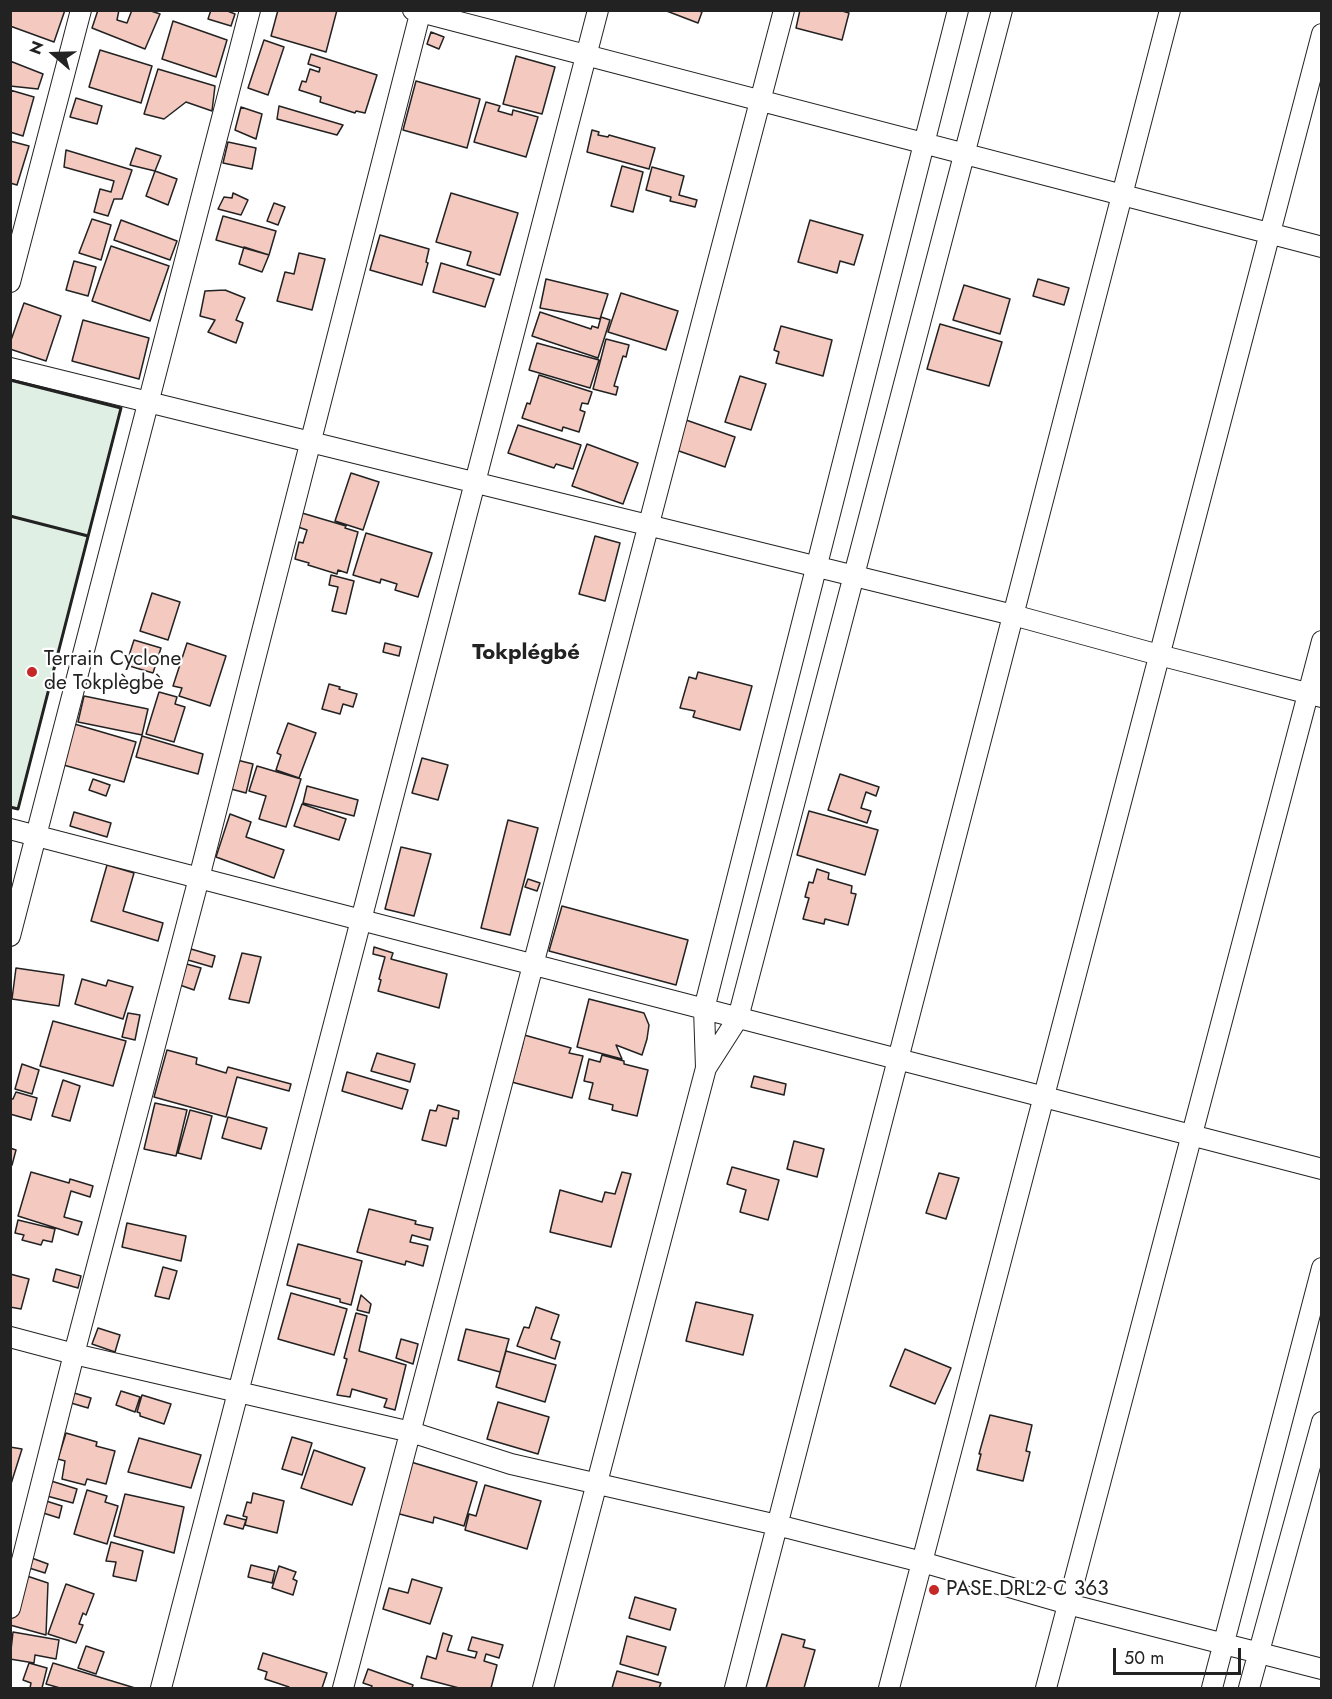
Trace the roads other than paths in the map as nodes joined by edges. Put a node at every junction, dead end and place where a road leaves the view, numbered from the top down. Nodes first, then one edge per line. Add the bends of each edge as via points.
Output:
1 (81, 10) edge
2 (250, 10) edge
3 (598, 10) edge
4 (784, 10) edge
5 (958, 10) edge
6 (1002, 10) edge
7 (1170, 10) edge
8 (418, 11) edge
9 (1322, 34) edge
10 (586, 56) junction
11 (760, 101) junction
12 (924, 143) junction
13 (964, 154) junction
14 (1122, 195) junction
15 (1269, 233) junction
16 (1322, 247) edge
17 (10, 282) edge
18 (10, 368) edge
19 (149, 402) junction
20 (310, 442) junction
21 (475, 483) junction
22 (649, 526) junction
23 (816, 567) junction
24 (854, 576) junction
25 (1013, 615) junction
26 (1322, 641) edge
27 (1160, 655) junction
28 (1315, 695) edge
29 (10, 829) edge
30 (37, 836) junction
31 (199, 878) junction
32 (361, 920) junction
33 (10, 936) edge
34 (533, 964) junction
35 (704, 1009) junction
36 (738, 1018) junction
37 (898, 1059) junction
38 (706, 1068) junction
39 (1044, 1098) junction
40 (1192, 1136) junction
41 (1322, 1169) edge
42 (1322, 1268) edge
43 (10, 1337) edge
44 (74, 1354) junction
45 (238, 1390) junction
46 (1322, 1422) edge
47 (411, 1432) junction
48 (596, 1483) junction
49 (777, 1525) junction
50 (922, 1562) junction
51 (1068, 1604) junction
52 (10, 1608) edge
53 (1224, 1643) junction
54 (1259, 1652) junction
55 (1322, 1669) edge
56 (161, 1689) edge
57 (343, 1689) edge
58 (543, 1689) edge
59 (735, 1689) edge
60 (890, 1689) edge
61 (1046, 1689) edge
62 (1212, 1689) edge
63 (1249, 1689) edge

1 - 17 street
2 - 19 street
3 - 10 street
4 - 11 street
5 - 12 street
6 - 13 street
7 - 14 street
8 - 10 street
8 - 20 street
9 - 15 street
10 - 11 street
10 - 21 street
11 - 12 street
11 - 22 street
12 - 13 street
12 - 23 street
13 - 14 street
13 - 24 street
14 - 15 street
14 - 25 street
15 - 16 street
15 - 27 street
18 - 19 street
19 - 20 street
19 - 30 street
20 - 21 street
20 - 31 street
21 - 22 street
21 - 32 street
22 - 23 street
22 - 34 street
23 - 24 street
23 - 35 street
24 - 25 street
24 - 36 street
25 - 27 street
25 - 37 street
26 - 28 street
27 - 28 street
27 - 39 street
28 - 40 street
29 - 30 street
30 - 31 street
30 - 33 street
31 - 32 street
31 - 44 street
32 - 34 street
32 - 45 street
34 - 35 street
34 - 47 street
35 - 36 street
35 - 38 street
36 - 37 street
36 - 38 street
37 - 39 street
37 - 49 street
38 - 48 street
39 - 40 street
39 - 50 street
40 - 41 street
40 - 51 street
42 - 53 street
43 - 44 street
44 - 45 street
44 - 52 street
45 - 47 street
45 - 56 street
46 - 54 street
47 - 48 street via 511,1464
47 - 57 street
48 - 49 street
48 - 58 street
49 - 50 street
49 - 59 street
50 - 51 street
50 - 60 street
51 - 53 street
51 - 61 street
53 - 54 street
53 - 62 street
54 - 55 street
54 - 63 street

